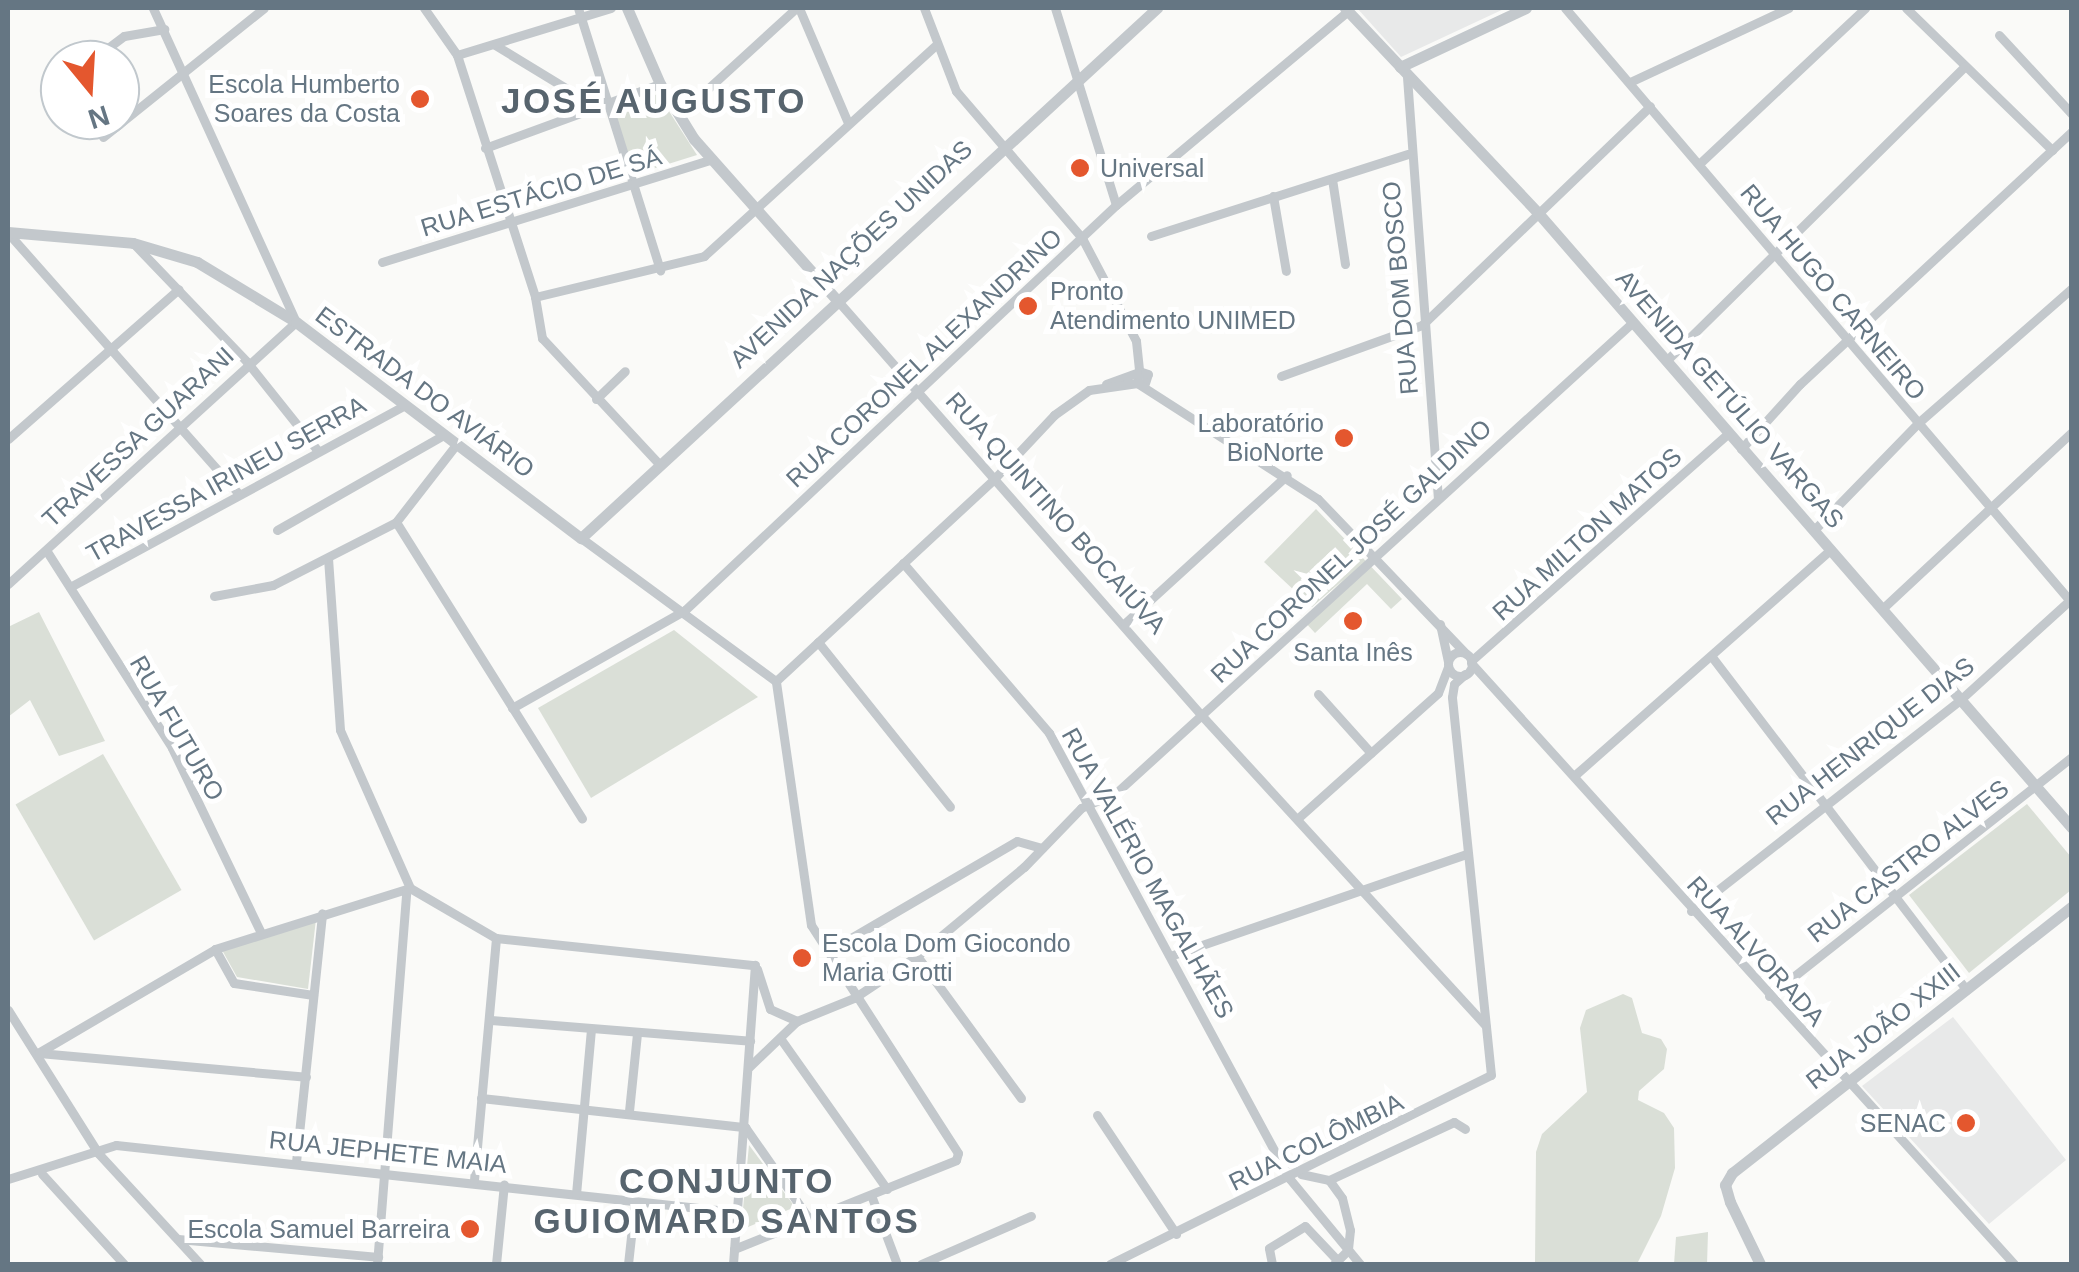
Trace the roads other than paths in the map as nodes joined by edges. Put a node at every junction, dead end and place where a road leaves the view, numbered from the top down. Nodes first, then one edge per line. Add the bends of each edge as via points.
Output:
1 (154, 8) edge
2 (264, 8) edge
3 (424, 8) edge
4 (578, 8) edge
5 (611, 8) edge
6 (627, 8) edge
7 (797, 8) edge
8 (924, 8) edge
9 (1055, 8) edge
10 (1156, 8) edge
11 (1526, 8) edge
12 (1565, 8) edge
13 (1789, 8) edge
14 (1864, 8) edge
15 (1906, 8) edge
16 (1346, 9) edge
17 (582, 21) junction
18 (164, 30) junction
19 (1999, 34) dead end
20 (119, 40) edge
21 (496, 45) junction
22 (935, 46) junction
23 (457, 55) junction
24 (1964, 66) junction
25 (184, 71) junction
26 (1404, 72) junction
27 (1078, 78) junction
28 (1630, 82) junction
29 (660, 84) junction
30 (600, 105) junction
31 (1650, 106) junction
32 (140, 107) edge
33 (2072, 114) edge
34 (679, 115) junction
35 (848, 123) junction
36 (2072, 131) edge
37 (1000, 145) junction
38 (485, 148) junction
39 (2052, 150) junction
40 (1408, 154) junction
41 (712, 160) junction
42 (1699, 164) junction
43 (1332, 179) junction
44 (634, 185) junction
45 (1273, 196) junction
46 (1116, 205) junction
47 (757, 212) junction
48 (1539, 214) junction
49 (511, 225) junction
50 (8, 232) edge
51 (1152, 236) dead end
52 (1082, 238) junction
53 (133, 243) junction
54 (1775, 253) junction
55 (382, 262) dead end
56 (1344, 264) dead end
57 (660, 270) junction
58 (1286, 270) dead end
59 (2072, 288) edge
60 (178, 289) junction
61 (535, 297) junction
62 (836, 300) junction
63 (296, 322) junction
64 (1634, 322) junction
65 (1422, 325) junction
66 (1848, 342) junction
67 (114, 348) junction
68 (1666, 361) junction
69 (247, 362) junction
70 (625, 371) dead end
71 (1280, 376) dead end
72 (1143, 377) junction
73 (917, 390) junction
74 (596, 399) junction
75 (401, 407) junction
76 (180, 422) junction
77 (1918, 423) junction
78 (2072, 432) edge
79 (1728, 434) junction
80 (442, 436) junction
81 (8, 439) edge
82 (455, 446) junction
83 (1741, 448) junction
84 (318, 450) junction
85 (659, 464) junction
86 (1288, 476) junction
87 (994, 479) junction
88 (239, 494) junction
89 (1438, 496) junction
90 (1988, 508) junction
91 (396, 522) junction
92 (1815, 529) junction
93 (278, 530) dead end
94 (580, 538) junction
95 (1831, 549) junction
96 (46, 550) junction
97 (1370, 557) junction
98 (328, 558) junction
99 (903, 564) junction
100 (8, 584) edge
101 (70, 587) junction
102 (214, 596) dead end
103 (2071, 600) edge
104 (1882, 609) junction
105 (685, 610) junction
106 (1439, 621) junction
107 (1125, 622) junction
108 (818, 642) junction
109 (1712, 657) junction
110 (1448, 664) junction
111 (1468, 665) junction
112 (776, 680) junction
113 (1318, 694) dead end
114 (1445, 694) junction
115 (1960, 700) junction
116 (512, 708) junction
117 (1203, 717) junction
118 (1371, 754) junction
119 (2072, 756) edge
120 (1575, 775) junction
121 (2034, 787) junction
122 (1092, 803) junction
123 (1823, 803) junction
124 (950, 807) dead end
125 (582, 818) dead end
126 (1297, 819) junction
127 (2072, 828) edge
128 (1042, 848) junction
129 (1467, 854) junction
130 (408, 890) junction
131 (1362, 892) junction
132 (1894, 898) junction
133 (2072, 906) edge
134 (1691, 911) junction
135 (322, 912) junction
136 (260, 933) junction
137 (496, 938) junction
138 (215, 948) junction
139 (827, 952) junction
140 (918, 956) junction
141 (1174, 956) junction
142 (755, 964) junction
143 (1967, 990) junction
144 (312, 994) junction
145 (1769, 996) junction
146 (854, 998) junction
147 (770, 1009) junction
148 (8, 1010) edge
149 (752, 1013) junction
150 (491, 1020) junction
151 (797, 1021) junction
152 (1485, 1025) junction
153 (591, 1030) junction
154 (636, 1034) junction
155 (780, 1038) junction
156 (750, 1040) junction
157 (38, 1053) junction
158 (749, 1066) junction
159 (306, 1076) junction
160 (1847, 1082) junction
161 (482, 1098) junction
162 (1022, 1098) dead end
163 (583, 1107) junction
164 (629, 1112) junction
165 (1097, 1115) dead end
166 (745, 1127) junction
167 (1465, 1130) dead end
168 (98, 1153) junction
169 (296, 1162) junction
170 (386, 1173) junction
171 (42, 1174) junction
172 (1294, 1176) junction
173 (8, 1179) edge
174 (474, 1180) junction
175 (1328, 1180) junction
176 (504, 1184) junction
177 (887, 1188) junction
178 (576, 1194) junction
179 (871, 1195) junction
180 (636, 1200) junction
181 (736, 1212) junction
182 (807, 1216) junction
183 (1031, 1216) dead end
184 (1176, 1234) junction
185 (178, 1239) junction
186 (734, 1249) junction
187 (1348, 1250) junction
188 (378, 1261) edge
189 (1336, 1263) edge
190 (124, 1264) edge
191 (200, 1264) edge
192 (496, 1264) edge
193 (628, 1264) edge
194 (733, 1264) edge
195 (898, 1264) edge
196 (921, 1264) edge
197 (1110, 1264) edge
198 (1272, 1264) edge
199 (1360, 1264) edge
200 (1760, 1264) edge
201 (2014, 1264) edge

1 - 18 street
2 - 25 street
3 - 23 street
4 - 17 street
5 - 17 street
6 - 29 street, RUA QUINTINO BOCAIÚVA
7 - 34 street
7 - 35 street
8 - 22 street
9 - 27 street
10 - 27 street, AVENIDA NAÇÕES UNIDAS
11 - 26 street
12 - 28 street, RUA HUGO CARNEIRO
13 - 28 street
14 - 42 street
15 - 24 street
16 - 26 street, AVENIDA GETÚLIO VARGAS
16 - 46 street, RUA CORONEL ALEXANDRINO
17 - 21 street
17 - 30 street
18 - 20 street
18 - 25 street
19 - 33 street
21 - 23 street
21 - 30 street
22 - 35 street
22 - 37 street via 956,91
23 - 38 street
24 - 39 street
24 - 54 street
25 - 32 street
25 - 63 street
26 - 40 street, RUA DOM BOSCO
26 - 48 street, AVENIDA GETÚLIO VARGAS
27 - 37 street, AVENIDA NAÇÕES UNIDAS
27 - 46 street
28 - 31 street, RUA HUGO CARNEIRO
29 - 30 street
29 - 34 street, RUA QUINTINO BOCAIÚVA
30 - 38 street
30 - 44 street
31 - 42 street, RUA HUGO CARNEIRO
31 - 48 street
34 - 41 street, RUA QUINTINO BOCAIÚVA
35 - 47 street
36 - 39 street
37 - 52 street
37 - 62 street, AVENIDA NAÇÕES UNIDAS
38 - 49 street
39 - 66 street
40 - 43 street
40 - 65 street, RUA DOM BOSCO
41 - 44 street, RUA ESTÁCIO DE SÁ
41 - 47 street, RUA QUINTINO BOCAIÚVA
42 - 54 street, RUA HUGO CARNEIRO
43 - 45 street
43 - 56 street
44 - 49 street, RUA ESTÁCIO DE SÁ
44 - 57 street
45 - 51 street
45 - 58 street
46 - 52 street, RUA CORONEL ALEXANDRINO
47 - 57 street via 704,256
47 - 62 street, RUA QUINTINO BOCAIÚVA
48 - 64 street, AVENIDA GETÚLIO VARGAS
48 - 65 street
49 - 55 street, RUA ESTÁCIO DE SÁ
49 - 61 street
50 - 53 street, ESTRADA DO AVIÁRIO
50 - 67 street
52 - 72 street
52 - 73 street, RUA CORONEL ALEXANDRINO
53 - 60 street
53 - 63 street, ESTRADA DO AVIÁRIO via 182,254
54 - 66 street, RUA HUGO CARNEIRO
54 - 68 street
57 - 61 street
59 - 77 street
60 - 67 street
60 - 69 street
61 - 74 street via 547,348
62 - 73 street, RUA QUINTINO BOCAIÚVA
62 - 85 street, AVENIDA NAÇÕES UNIDAS
63 - 69 street, TRAVESSA GUARANI
63 - 75 street, ESTRADA DO AVIÁRIO
64 - 68 street, AVENIDA GETÚLIO VARGAS
64 - 89 street, RUA CORONEL JOSÉ GALDINO
65 - 71 street
65 - 89 street, RUA DOM BOSCO
66 - 77 street, RUA HUGO CARNEIRO
66 - 83 street
67 - 76 street
67 - 81 street
68 - 79 street, AVENIDA GETÚLIO VARGAS
69 - 76 street, TRAVESSA GUARANI
69 - 84 street
70 - 74 street
72 - 86 street
72 - 87 street via 1103,385 1054,415
73 - 87 street, RUA QUINTINO BOCAIÚVA
73 - 105 street, RUA CORONEL ALEXANDRINO
74 - 85 street
75 - 80 street, ESTRADA DO AVIÁRIO
75 - 84 street, TRAVESSA IRINEU SERRA
76 - 88 street
76 - 96 street, TRAVESSA GUARANI
77 - 90 street, RUA HUGO CARNEIRO
77 - 92 street
78 - 90 street
79 - 83 street, AVENIDA GETÚLIO VARGAS
79 - 111 street, RUA MILTON MATOS
80 - 82 street, ESTRADA DO AVIÁRIO
80 - 93 street
82 - 91 street
82 - 94 street, ESTRADA DO AVIÁRIO
83 - 92 street, AVENIDA GETÚLIO VARGAS
84 - 88 street, TRAVESSA IRINEU SERRA
85 - 94 street, AVENIDA NAÇÕES UNIDAS
86 - 97 street
86 - 107 street
87 - 99 street
87 - 107 street, RUA QUINTINO BOCAIÚVA
88 - 101 street, TRAVESSA IRINEU SERRA
89 - 97 street, RUA CORONEL JOSÉ GALDINO
90 - 103 street, RUA HUGO CARNEIRO
90 - 104 street
91 - 98 street
91 - 116 street
92 - 95 street, AVENIDA GETÚLIO VARGAS
94 - 105 street, ESTRADA DO AVIÁRIO
95 - 104 street, AVENIDA GETÚLIO VARGAS
95 - 109 street
96 - 100 street, TRAVESSA GUARANI
96 - 101 street, RUA FUTURO
97 - 106 street
97 - 117 street, RUA CORONEL JOSÉ GALDINO
98 - 102 street via 254,592
98 - 130 street via 340,730
99 - 108 street
99 - 122 street, RUA VALÉRIO MAGALHÃES via 1049,732
101 - 136 street, RUA FUTURO via 172,748
103 - 115 street, RUA HENRIQUE DIAS
104 - 115 street, AVENIDA GETÚLIO VARGAS
105 - 112 street, ESTRADA DO AVIÁRIO
105 - 116 street, RUA CORONEL ALEXANDRINO
106 - 110 street
106 - 111 street
107 - 117 street, RUA QUINTINO BOCAIÚVA
108 - 112 street
108 - 124 street
109 - 120 street
109 - 123 street
110 - 111 street, RUA ALVORADA
110 - 111 street, RUA ALVORADA
110 - 114 street
111 - 114 street
111 - 120 street, RUA ALVORADA via 1484,672
112 - 139 street via 803,841 805,904
113 - 118 street
114 - 118 street
114 - 129 street
115 - 121 street, AVENIDA GETÚLIO VARGAS
115 - 123 street, RUA HENRIQUE DIAS
116 - 125 street
117 - 122 street, RUA CORONEL JOSÉ GALDINO via 1117,792
117 - 126 street, RUA QUINTINO BOCAIÚVA
118 - 126 street
119 - 121 street, RUA CASTRO ALVES
120 - 134 street, RUA ALVORADA
121 - 127 street, AVENIDA GETÚLIO VARGAS
121 - 132 street, RUA CASTRO ALVES
122 - 128 street, RUA CORONEL JOSÉ GALDINO
122 - 141 street, RUA VALÉRIO MAGALHÃES
123 - 132 street
123 - 134 street, RUA HENRIQUE DIAS
126 - 131 street, RUA QUINTINO BOCAIÚVA
128 - 139 street via 1017,841
128 - 140 street, RUA CORONEL JOSÉ GALDINO
129 - 131 street
129 - 152 street
130 - 135 street
130 - 137 street
130 - 170 street
131 - 141 street
131 - 152 street, RUA QUINTINO BOCAIÚVA
132 - 143 street
132 - 145 street, RUA CASTRO ALVES
133 - 143 street, RUA JOÃO XXIII
134 - 145 street, RUA ALVORADA
135 - 136 street
135 - 144 street
136 - 138 street
137 - 142 street
137 - 150 street
138 - 144 street via 234,982
138 - 157 street
139 - 146 street
140 - 146 street, RUA CORONEL JOSÉ GALDINO
140 - 162 street
141 - 172 street, RUA VALÉRIO MAGALHÃES
142 - 147 street
142 - 149 street
143 - 160 street, RUA JOÃO XXIII
144 - 159 street
145 - 160 street, RUA ALVORADA
146 - 151 street, RUA CORONEL JOSÉ GALDINO
146 - 177 street via 957,1148 956,1160
147 - 149 street
147 - 151 street
148 - 157 street
149 - 156 street
150 - 153 street
150 - 161 street
151 - 155 street
152 - 172 street, RUA COLÔMBIA via 1493,1067 1484,1082
153 - 154 street
153 - 163 street
154 - 156 street
154 - 164 street
155 - 158 street
155 - 177 street
156 - 158 street
157 - 159 street
157 - 168 street
158 - 166 street
159 - 169 street
160 - 200 street, RUA JOÃO XXIII via 1726,1185
160 - 201 street, RUA ALVORADA
161 - 163 street
161 - 174 street
163 - 164 street
163 - 178 street
164 - 166 street
165 - 184 street
166 - 181 street
166 - 182 street
167 - 175 street via 1454,1122
168 - 169 street, RUA JEPHETE MAIA via 116,1146
168 - 171 street, RUA JEPHETE MAIA
168 - 185 street
169 - 170 street, RUA JEPHETE MAIA
170 - 174 street, RUA JEPHETE MAIA
170 - 188 street
171 - 173 street, RUA JEPHETE MAIA
171 - 190 street
172 - 175 street
172 - 184 street, RUA COLÔMBIA
172 - 187 street, RUA VALÉRIO MAGALHÃES
174 - 176 street, RUA JEPHETE MAIA
175 - 187 street via 1342,1198
176 - 178 street, RUA JEPHETE MAIA
176 - 192 street
177 - 179 street
178 - 180 street, RUA JEPHETE MAIA
179 - 182 street
179 - 195 street
180 - 181 street, RUA JEPHETE MAIA
180 - 193 street
181 - 186 street
182 - 186 street
183 - 196 street
184 - 197 street, RUA COLÔMBIA
185 - 188 street
185 - 191 street
186 - 194 street
187 - 189 street
187 - 199 street, RUA VALÉRIO MAGALHÃES
189 - 198 street via 1305,1226 1269,1248

